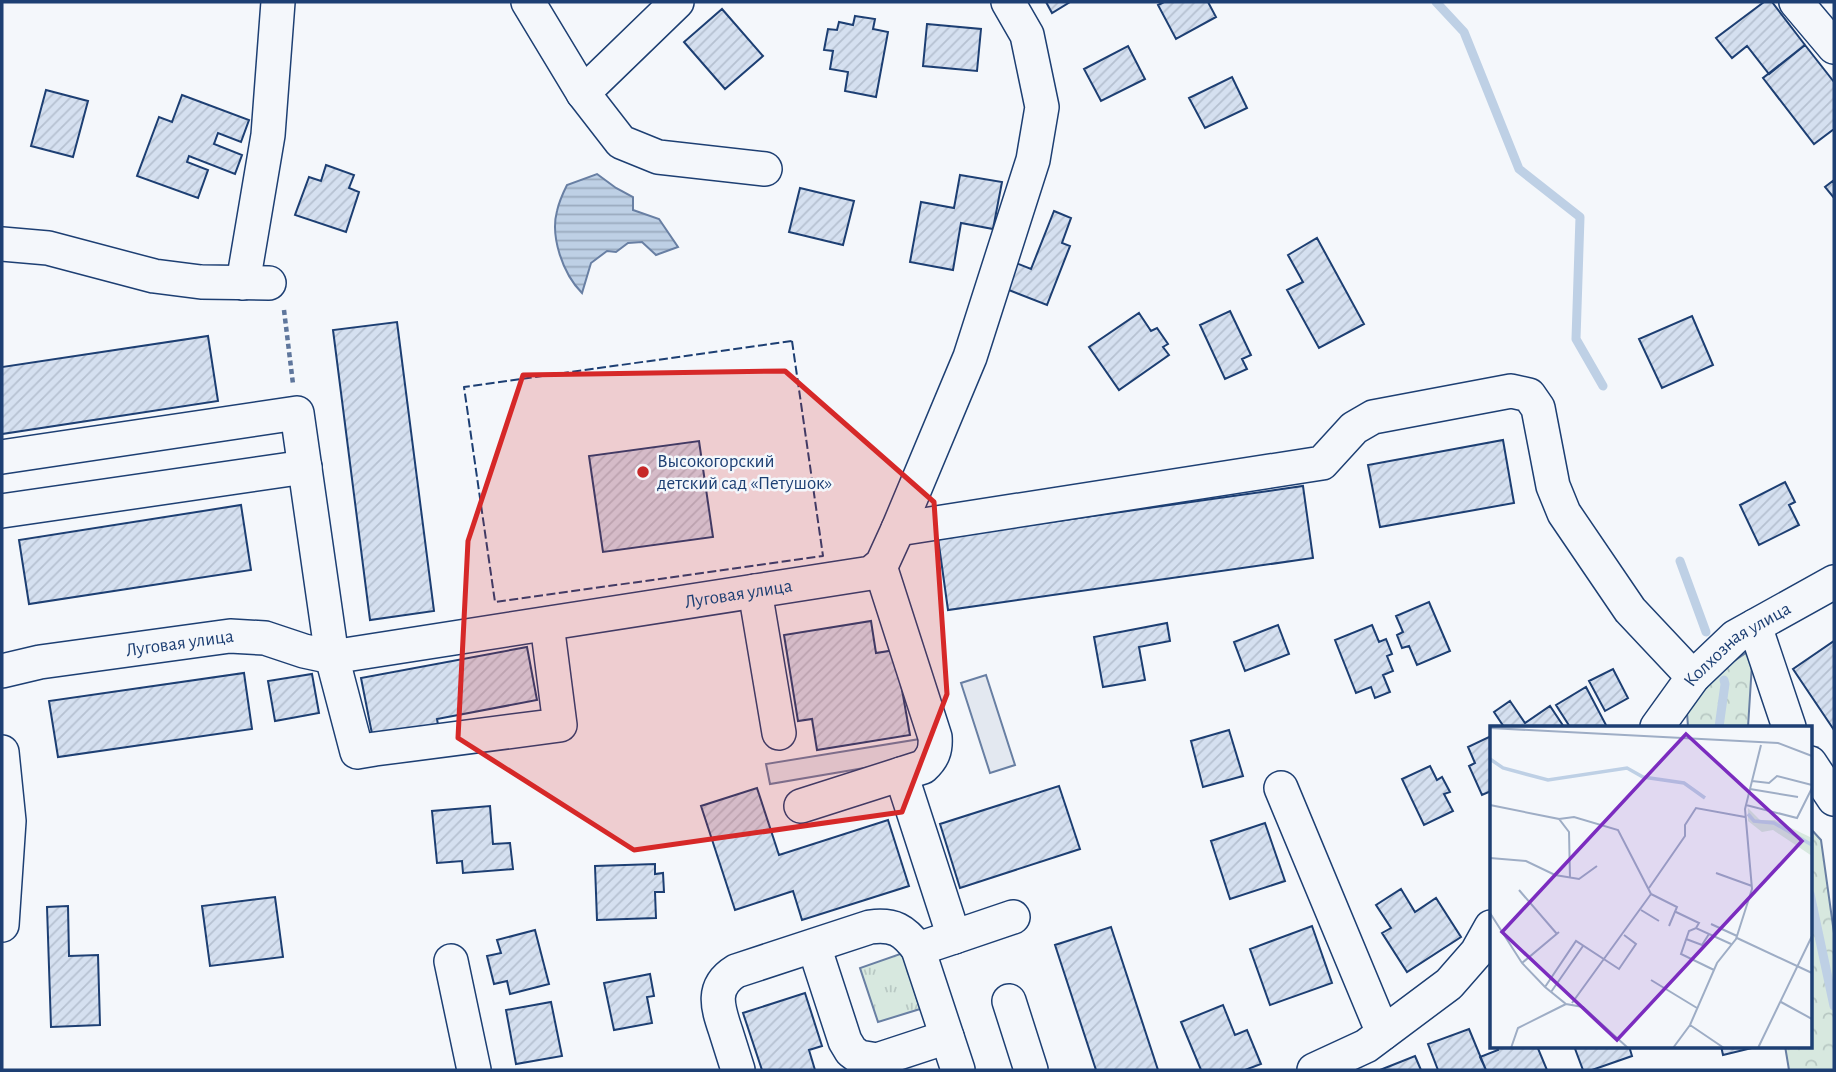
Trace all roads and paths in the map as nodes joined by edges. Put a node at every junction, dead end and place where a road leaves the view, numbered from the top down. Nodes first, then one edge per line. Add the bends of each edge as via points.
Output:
1 (278, 2) edge
2 (528, 2) edge
3 (677, 2) edge
4 (1007, 2) edge
5 (1796, 2) edge
6 (1834, 47) edge
7 (583, 93) junction
8 (765, 169) dead end
9 (2, 244) edge
10 (256, 283) junction
11 (297, 413) junction
12 (2, 457) edge
13 (305, 467) junction
14 (2, 511) edge
15 (898, 530) junction
16 (880, 566) junction
17 (1834, 582) edge
18 (755, 591) junction
19 (547, 624) junction
20 (1755, 626) junction
21 (332, 657) junction
22 (2, 671) edge
23 (1693, 677) junction
24 (1658, 726) edge
25 (1789, 726) edge
26 (779, 733) dead end
27 (2, 752) edge
28 (1812, 766) edge
29 (901, 774) junction
30 (1281, 789) dead end
31 (1834, 799) edge
32 (801, 806) dead end
33 (1013, 918) dead end
34 (2, 925) edge
35 (1490, 929) edge
36 (954, 937) junction
37 (814, 946) junction
38 (918, 948) junction
39 (451, 961) dead end
40 (1009, 1001) dead end
41 (1382, 1033) junction
42 (947, 1037) junction
43 (474, 1070) edge
44 (738, 1070) edge
45 (958, 1070) edge
46 (1031, 1070) edge
47 (1314, 1070) edge

1 - 10 street
2 - 7 street
3 - 7 street
4 - 15 street via 1027,35 1042,107 1033,160 970,357
5 - 6 street
7 - 8 street via 621,142 657,157
9 - 10 street via 48,248 154,276
10 - 11 path via 283,307
11 - 12 street
11 - 13 street
13 - 14 street
13 - 21 street
15 - 16 street
15 - 23 street via 1322,463 1354,428 1373,417 1511,391 1529,395 1538,408 1553,486 1564,513 1630,610
16 - 18 street, Луговая улица via 871,573
16 - 29 street via 935,737 929,762
17 - 20 street, Колхозная улица
18 - 19 street, Луговая улица
18 - 26 street
19 - 21 street, Луговая улица
19 - 21 street via 560,725 357,752
20 - 23 street, Колхозная улица via 1735,637
20 - 25 street
21 - 22 street, Луговая улица via 265,638 229,636
23 - 24 street, Колхозная улица
27 - 34 street via 9,821
28 - 31 street
29 - 32 street
29 - 36 street
30 - 41 street
33 - 36 street
35 - 41 street via 1449,984
36 - 38 street
37 - 38 street via 883,926 908,936
37 - 42 street via 845,1041 859,1057 877,1060
37 - 44 street via 736,971 723,982 717,1000
38 - 42 street
39 - 43 street
40 - 46 street
41 - 47 street
42 - 45 street

